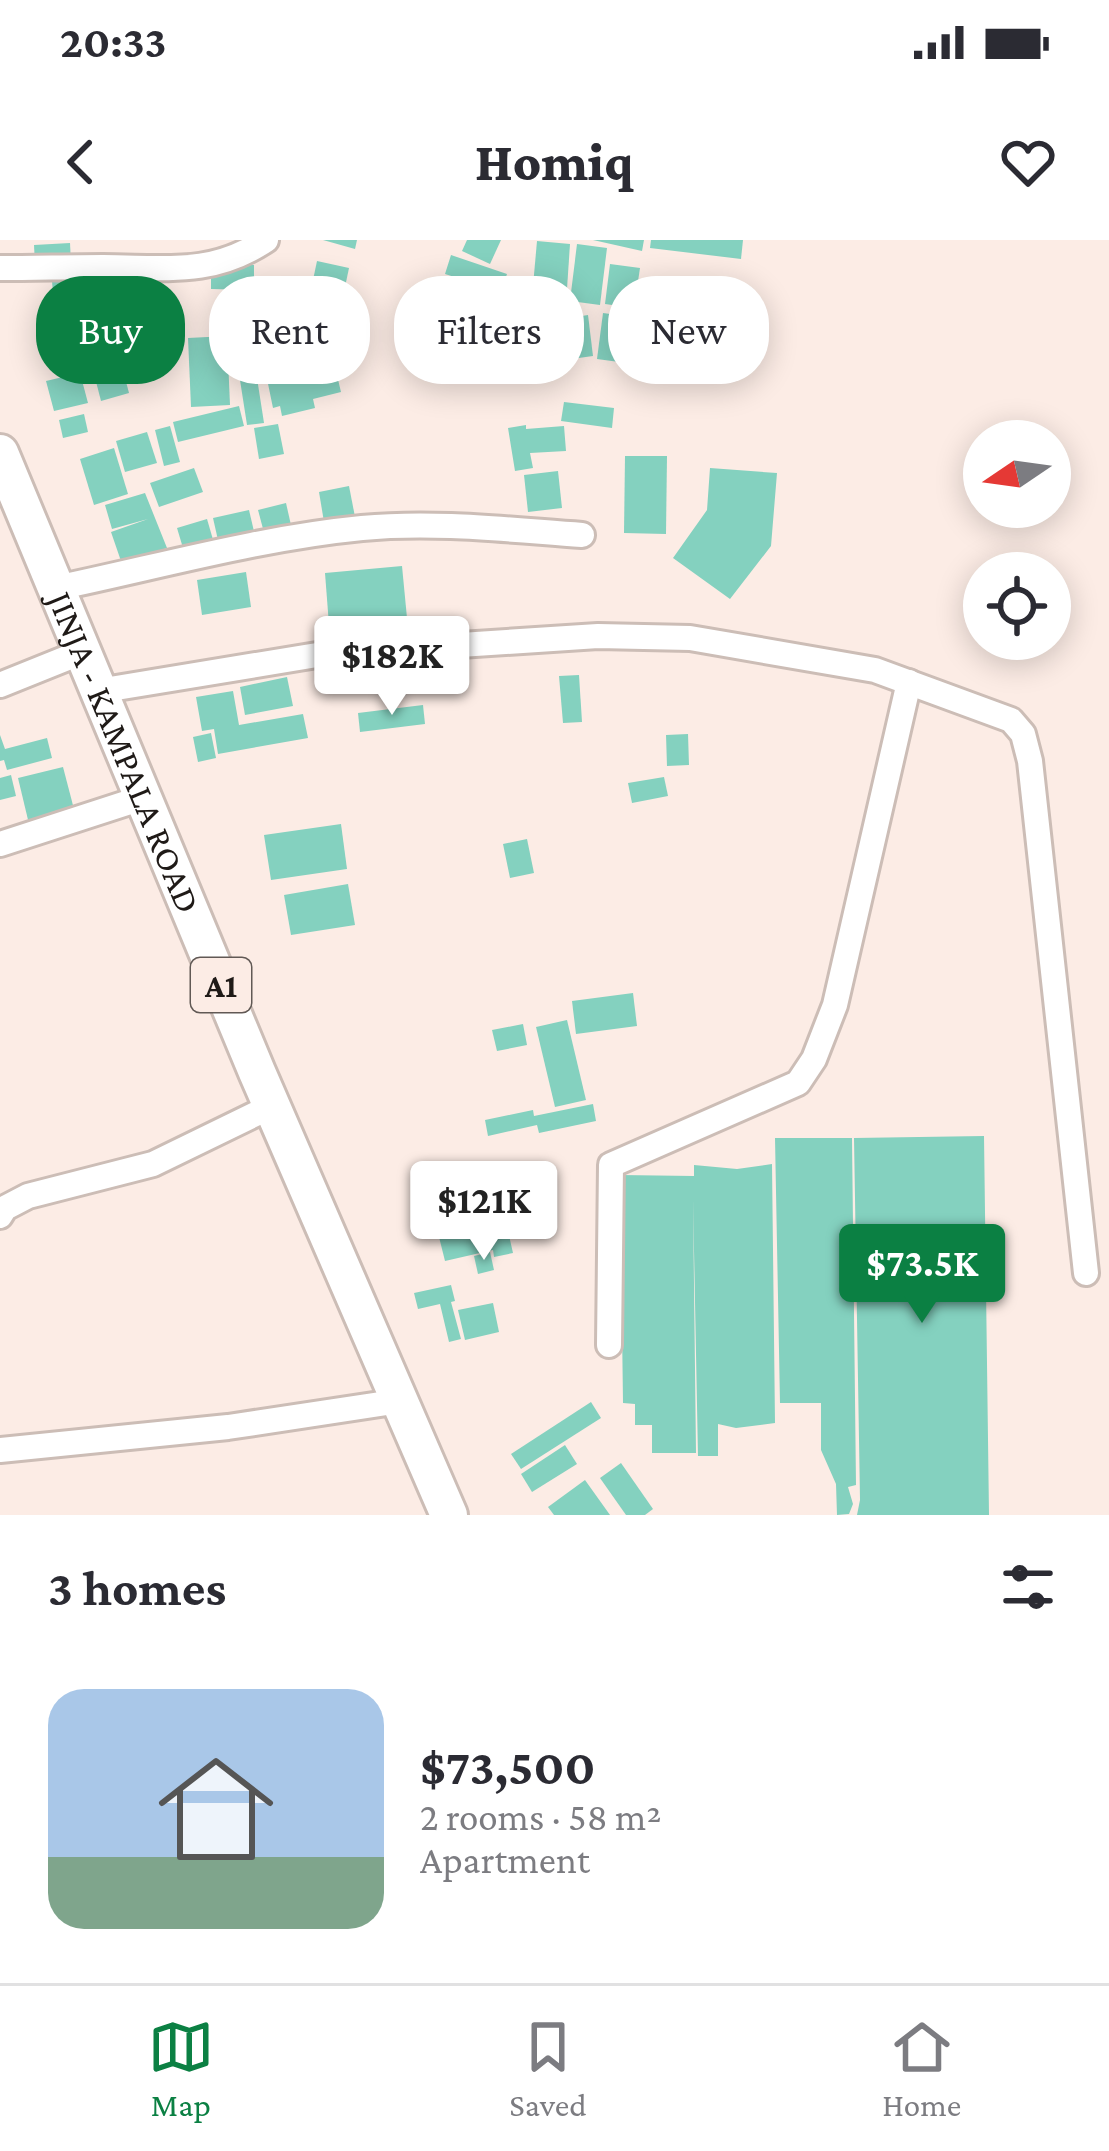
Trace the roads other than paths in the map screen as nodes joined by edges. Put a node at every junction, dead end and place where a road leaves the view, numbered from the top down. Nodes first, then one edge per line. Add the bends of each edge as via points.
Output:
1 (266, 240) edge
2 (0, 268) edge
3 (0, 453) edge
4 (582, 535) dead end
5 (56, 588) junction
6 (82, 652) junction
7 (909, 682) junction
8 (0, 686) edge
9 (98, 691) junction
10 (142, 799) junction
11 (0, 844) edge
12 (272, 1106) junction
13 (0, 1216) edge
14 (1086, 1273) dead end
15 (609, 1345) dead end
16 (400, 1401) junction
17 (0, 1450) edge
18 (449, 1515) edge

1 - 2 street via 172,271
3 - 5 highway, JINJA - KAMPALA ROAD / A1
4 - 5 street via 364,528
5 - 6 highway, JINJA - KAMPALA ROAD / A1
6 - 8 street
6 - 9 highway, JINJA - KAMPALA ROAD / A1
7 - 9 street via 690,638 598,635 323,654
7 - 14 street via 1011,720 1023,734
7 - 15 street via 835,1005 814,1059 798,1083 611,1165
9 - 10 highway, JINJA - KAMPALA ROAD / A1
10 - 11 street
10 - 12 highway, JINJA - KAMPALA ROAD / A1
12 - 13 street via 153,1164 28,1196
12 - 16 highway, JINJA - KAMPALA ROAD / A1
16 - 17 street
16 - 18 highway, JINJA - KAMPALA ROAD / A1

